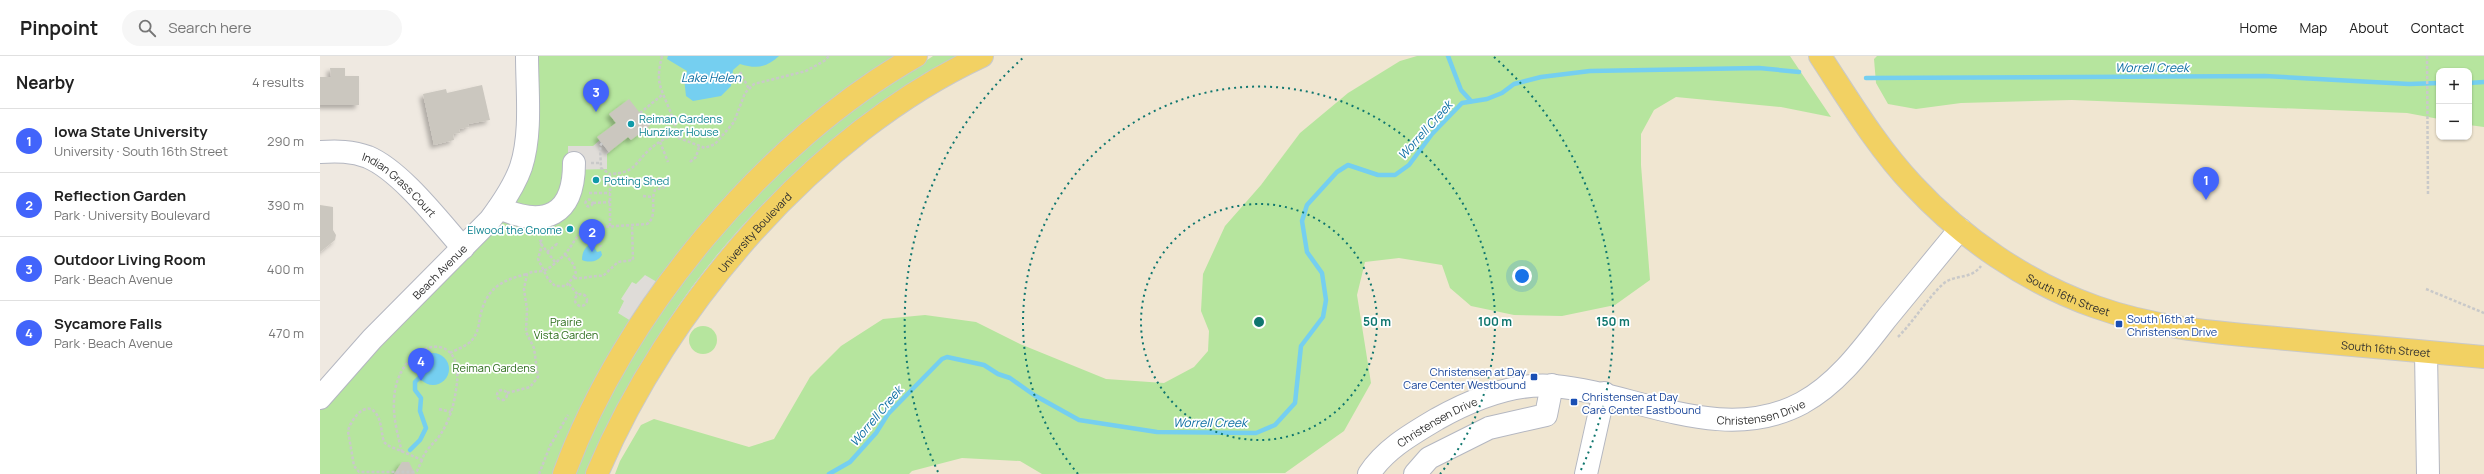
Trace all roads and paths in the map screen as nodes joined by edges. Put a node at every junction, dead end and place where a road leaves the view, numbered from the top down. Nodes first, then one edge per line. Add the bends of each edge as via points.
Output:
1 (527, 56) edge
2 (662, 56) edge
3 (829, 56) edge
4 (916, 56) edge
5 (982, 56) edge
6 (1820, 56) edge
7 (2428, 56) edge
8 (740, 72) dead end
9 (749, 89) junction
10 (662, 96) junction
11 (640, 113) dead end
12 (677, 132) junction
13 (660, 142) junction
14 (602, 143) dead end
15 (699, 146) junction
16 (320, 152) edge
17 (668, 162) dead end
18 (690, 162) dead end
19 (583, 165) dead end
20 (610, 174) junction
21 (602, 179) dead end
22 (610, 179) junction
23 (589, 186) dead end
24 (665, 187) dead end
25 (610, 193) junction
26 (2428, 195) dead end
27 (644, 196) dead end
28 (652, 197) junction
29 (610, 202) junction
30 (593, 203) dead end
31 (499, 208) junction
32 (597, 226) junction
33 (610, 226) junction
34 (632, 226) junction
35 (1960, 229) junction
36 (542, 240) dead end
37 (542, 245) junction
38 (558, 246) dead end
39 (601, 247) dead end
40 (463, 248) junction
41 (547, 252) junction
42 (565, 254) junction
43 (555, 262) junction
44 (543, 271) junction
45 (527, 274) junction
46 (574, 278) junction
47 (569, 284) junction
48 (2426, 289) dead end
49 (578, 295) junction
50 (2484, 313) edge
51 (2426, 352) junction
52 (450, 353) junction
53 (2484, 357) edge
54 (1552, 386) junction
55 (507, 393) junction
56 (1604, 393) junction
57 (320, 398) edge
58 (439, 408) dead end
59 (451, 412) junction
60 (402, 452) junction
61 (422, 460) junction
62 (564, 474) edge
63 (597, 474) edge
64 (1369, 474) edge
65 (1415, 474) edge
66 (1586, 474) edge
67 (2428, 474) edge

1 - 31 street, Beach Avenue via 526,146 521,167
2 - 10 path via 658,78
3 - 9 path via 806,71 754,84
4 - 62 main road via 857,95 804,137 765,173 693,252 656,302 623,354 589,417
5 - 63 main road, University Boulevard via 917,93 869,126 790,193 721,269 684,319 649,370
6 - 35 main road, South 16th Street via 1875,137 1912,185
7 - 26 path
8 - 9 path
9 - 15 path via 725,135 715,144 705,148
10 - 11 path
10 - 12 path via 669,107
12 - 13 path
12 - 15 path via 679,138
13 - 17 path
13 - 20 path via 649,150 637,166 624,174
14 - 20 path via 601,168
15 - 18 path via 696,157
16 - 40 street, Indian Grass Court via 343,151 368,158 389,170
19 - 31 street via 573,184 568,202 552,214 537,219 520,217
20 - 22 path
21 - 22 path
22 - 25 path
23 - 25 path via 589,193
24 - 28 path via 655,190
25 - 29 path
27 - 28 path
28 - 34 path via 652,221
29 - 30 path
29 - 33 path
31 - 40 street, Beach Avenue
32 - 33 path
32 - 39 path
32 - 42 path via 580,232
33 - 34 path
34 - 46 path via 633,260 618,262 607,275
35 - 51 main road, South 16th Street via 2041,284 2095,307 2152,324 2215,333
35 - 56 street, Christensen Drive via 1856,357 1831,383 1801,404 1763,416 1721,420 1652,407
36 - 37 path via 539,242
37 - 41 path
37 - 44 path via 538,259
38 - 41 path via 557,244
40 - 57 street, Beach Avenue via 372,339
41 - 43 path
42 - 43 path
42 - 46 path via 574,265
43 - 44 path
44 - 45 path via 534,270
44 - 47 path via 555,286
45 - 52 path via 505,279 494,288 486,300 479,329 472,340
45 - 55 path via 524,289 527,309 526,332 534,348 538,376 530,387
46 - 47 path
47 - 49 path
48 - 50 path
49 - 49 path via 575,302 579,306 586,303 586,297
51 - 53 main road, South 16th Street
51 - 67 street
52 - 59 path via 456,367 457,389
52 - 60 path via 440,346 432,346 421,350 402,369 394,401
54 - 56 street, Christensen Drive
54 - 64 street, Christensen Drive via 1522,388 1481,397 1449,412 1415,432 1378,459
54 - 65 street via 1546,415 1489,428 1429,458
55 - 55 path via 500,391 497,397 504,400
56 - 66 street
58 - 59 path
59 - 61 path via 440,435
60 - 61 path
60 - 61 path via 384,442 381,422 374,410 366,408 361,411 350,425 349,438 356,470 413,472 417,471

